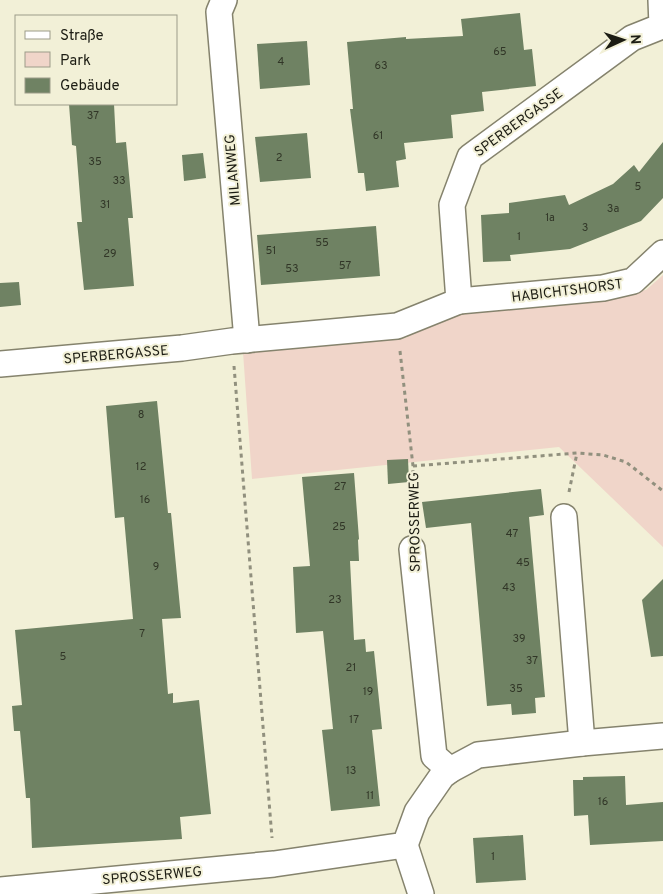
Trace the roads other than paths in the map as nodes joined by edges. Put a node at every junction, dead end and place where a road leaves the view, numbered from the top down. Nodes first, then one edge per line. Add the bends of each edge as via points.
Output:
1 (224, 0) edge
2 (661, 0) edge
3 (663, 26) edge
4 (663, 253) edge
5 (459, 301) junction
6 (239, 341) junction
7 (0, 364) edge
8 (564, 517) road end
9 (412, 550) road end
10 (663, 736) edge
11 (582, 743) junction
12 (450, 770) junction
13 (405, 845) junction
14 (0, 890) edge
15 (421, 894) edge

1 - 6 street, MILANWEG via 219,12
2 - 3 street, SPERBERGASSE
3 - 5 street, SPERBERGASSE via 632,38 470,156 452,205
4 - 5 street, HABICHTSHORST via 633,281 603,288
5 - 6 street, SPERBERGASSE via 397,326
6 - 7 street, SPERBERGASSE
8 - 11 street
9 - 12 street, SPROSSERWEG via 434,756
10 - 11 street
11 - 12 street via 478,755
12 - 13 street via 442,776 418,812
13 - 14 street, SPROSSERWEG via 274,864
13 - 15 street

